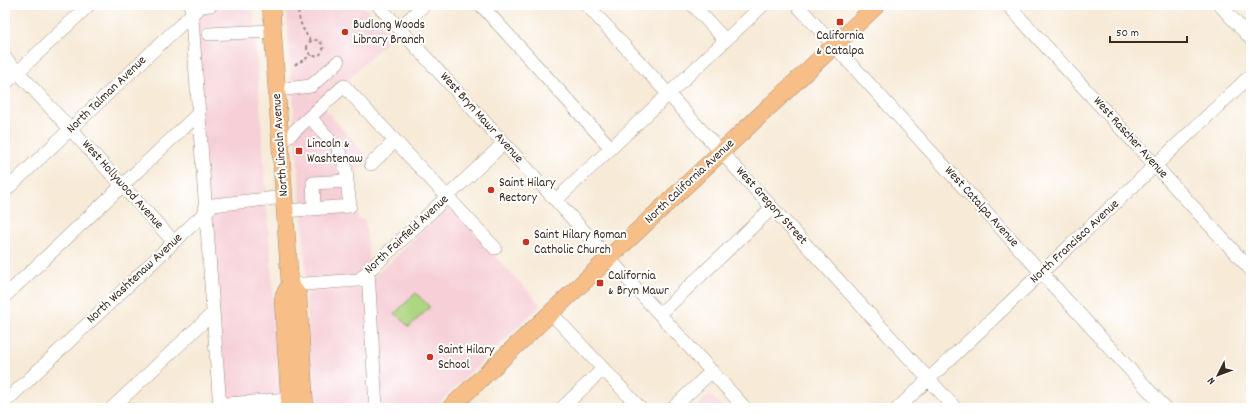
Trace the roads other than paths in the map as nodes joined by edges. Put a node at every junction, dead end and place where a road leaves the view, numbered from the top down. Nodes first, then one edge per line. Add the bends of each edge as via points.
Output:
1 (89, 5) edge
2 (211, 5) edge
3 (271, 5) edge
4 (378, 5) edge
5 (424, 5) edge
6 (481, 5) edge
7 (587, 5) edge
8 (693, 5) edge
9 (763, 5) edge
10 (797, 5) edge
11 (877, 5) edge
12 (1008, 5) edge
13 (1220, 5) edge
14 (191, 10) edge
15 (400, 28) junction
16 (273, 31) junction
17 (209, 34) dead end
18 (1251, 39) edge
19 (725, 40) junction
20 (834, 46) junction
21 (5, 58) edge
22 (338, 62) dead end
23 (18, 72) junction
24 (1251, 75) edge
25 (5, 84) edge
26 (277, 90) junction
27 (668, 94) junction
28 (199, 113) junction
29 (310, 117) junction
30 (71, 129) junction
31 (328, 138) dead end
32 (396, 141) junction
33 (504, 143) junction
34 (280, 144) junction
35 (611, 148) junction
36 (338, 150) dead end
37 (721, 152) junction
38 (371, 164) dead end
39 (1155, 166) junction
40 (347, 181) junction
41 (122, 186) junction
42 (5, 191) edge
43 (447, 198) junction
44 (556, 200) junction
45 (285, 204) junction
46 (314, 208) junction
47 (772, 208) junction
48 (206, 213) junction
49 (174, 242) junction
50 (495, 248) dead end
51 (609, 258) junction
52 (1251, 270) edge
53 (368, 272) junction
54 (1041, 273) junction
55 (290, 285) junction
56 (5, 296) edge
57 (213, 313) junction
58 (551, 313) junction
59 (660, 314) junction
60 (603, 369) junction
61 (712, 371) junction
62 (929, 379) junction
63 (5, 402) edge
64 (297, 403) edge
65 (112, 408) edge
66 (221, 408) edge
67 (376, 408) edge
68 (450, 408) edge
69 (562, 408) edge
70 (640, 408) edge
71 (673, 408) edge
72 (746, 408) edge
73 (898, 408) edge
74 (955, 408) edge
75 (1165, 408) edge

1 - 23 street
2 - 14 street, North Talman Avenue
3 - 16 main road, North Lincoln Avenue
4 - 15 street, West Bryn Mawr Avenue
5 - 15 street
6 - 35 street
7 - 27 street, West Gregory Street
8 - 19 street
9 - 19 street
10 - 20 street, West Catalpa Avenue
11 - 20 main road, North California Avenue
12 - 39 street, West Rascher Avenue
13 - 18 street
14 - 28 street
14 - 30 street, North Talman Avenue
15 - 33 street, West Bryn Mawr Avenue
16 - 17 street
16 - 26 main road, North Lincoln Avenue
19 - 27 street
20 - 37 main road, North California Avenue
20 - 54 street, West Catalpa Avenue
21 - 23 street, West Hollywood Avenue
22 - 26 street via 311,86
23 - 25 street
23 - 30 street, West Hollywood Avenue
24 - 39 street, North Francisco Avenue
26 - 34 main road, North Lincoln Avenue
27 - 35 street
27 - 37 street, West Gregory Street
28 - 41 street
28 - 48 street
29 - 31 street
29 - 32 street via 344,86
29 - 34 street
30 - 41 street, West Hollywood Avenue
30 - 42 street, North Talman Avenue
32 - 38 street
32 - 43 street
33 - 43 street, North Fairfield Avenue
33 - 44 street, West Bryn Mawr Avenue
34 - 45 main road, North Lincoln Avenue
35 - 44 street
36 - 40 street via 348,170
37 - 47 street, West Gregory Street
37 - 51 main road, North California Avenue
39 - 52 street, West Rascher Avenue
39 - 54 street, North Francisco Avenue
40 - 46 street via 313,183
40 - 46 street, North Washtenaw Avenue via 350,206
41 - 49 street, West Hollywood Avenue
41 - 56 street
43 - 50 street
43 - 53 street, North Fairfield Avenue
44 - 51 street, West Bryn Mawr Avenue
45 - 46 street, North Washtenaw Avenue
45 - 48 street, North Washtenaw Avenue via 214,205
45 - 55 main road, North Lincoln Avenue
47 - 59 street
47 - 62 street, West Gregory Street
48 - 49 street, North Washtenaw Avenue
48 - 57 street
49 - 63 street, North Washtenaw Avenue
51 - 58 main road, North California Avenue
51 - 59 street, West Bryn Mawr Avenue
53 - 55 street, North Fairfield Avenue via 359,280
53 - 67 street
54 - 62 street, North Francisco Avenue
54 - 75 street, West Catalpa Avenue
55 - 64 main road, North Lincoln Avenue via 298,295
57 - 65 street
57 - 66 street
58 - 60 street
58 - 68 main road, North California Avenue
59 - 61 street, West Bryn Mawr Avenue
60 - 69 street
60 - 70 street
61 - 71 street
61 - 72 street, West Bryn Mawr Avenue
62 - 73 street, North Francisco Avenue
62 - 74 street, West Gregory Street
64 - 66 street via 227,404

